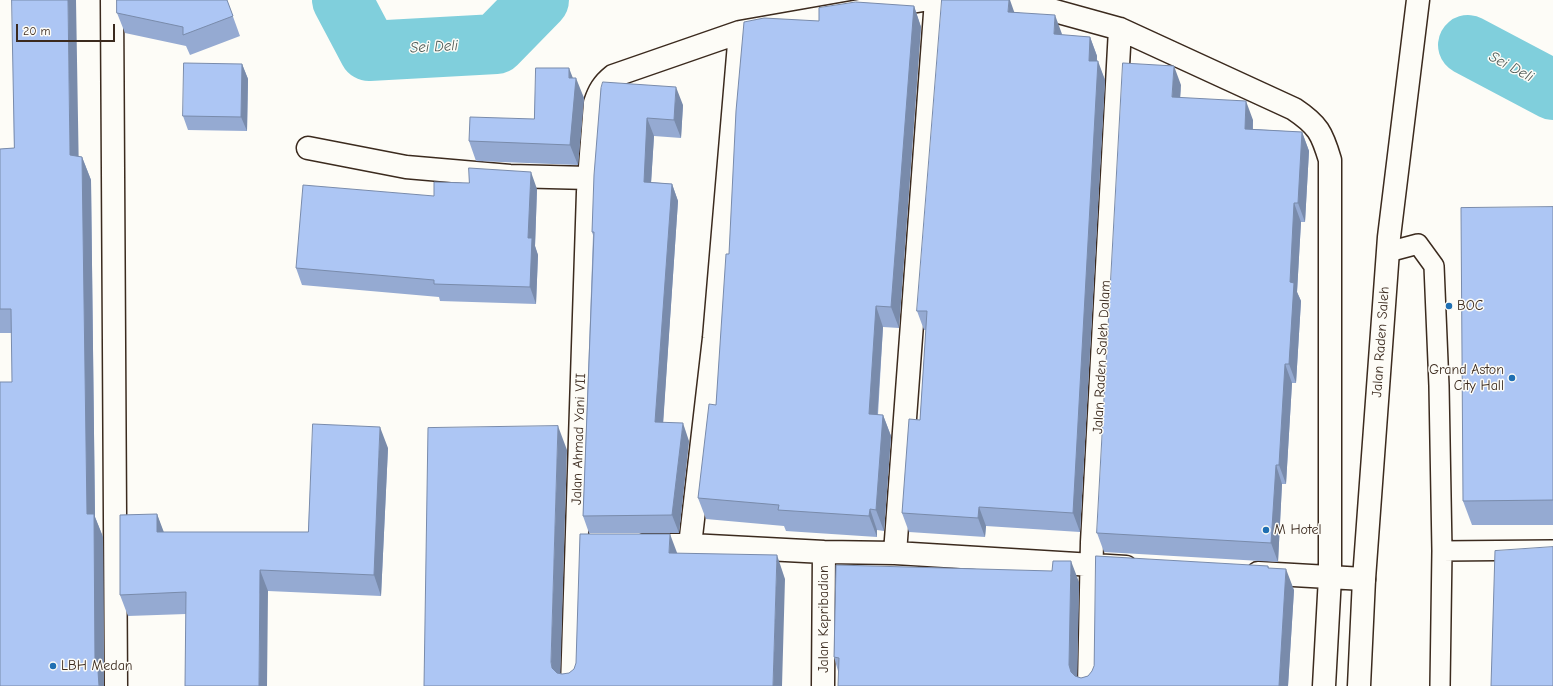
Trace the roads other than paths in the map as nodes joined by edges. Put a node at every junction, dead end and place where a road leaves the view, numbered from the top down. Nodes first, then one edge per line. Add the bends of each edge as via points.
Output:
1 (112, 0) edge
2 (923, 0) edge
3 (936, 0) edge
4 (1008, 0) edge
5 (1418, 0) edge
6 (1120, 29) junction
7 (740, 32) junction
8 (308, 148) dead end
9 (588, 185) junction
10 (1388, 244) junction
11 (690, 545) junction
12 (576, 546) junction
13 (599, 546) edge
14 (621, 546) edge
15 (1553, 550) edge
16 (1442, 551) junction
17 (824, 552) junction
18 (895, 553) junction
19 (1091, 565) junction
20 (1147, 568) edge
21 (1235, 572) edge
22 (1330, 577) junction
23 (1364, 579) junction
24 (116, 686) edge
25 (572, 686) edge
26 (823, 686) edge
27 (1089, 686) edge
28 (1324, 686) edge
29 (1359, 686) edge
30 (1440, 686) edge

1 - 24 street
2 - 7 street, Jalan Ahmad Yani VII
3 - 18 street
4 - 6 street
5 - 10 street, Jalan Raden Saleh
6 - 19 street, Jalan Raden Saleh Dalam
6 - 22 street via 1294,109 1312,121 1324,138 1330,160
7 - 9 street, Jalan Ahmad Yani VII via 613,76 605,83 595,103
7 - 11 street via 714,338
8 - 9 street via 406,167
9 - 12 street, Jalan Ahmad Yani VII
10 - 16 lane via 1418,244 1434,266 1440,386
10 - 23 street, Jalan Raden Saleh
11 - 14 street
11 - 17 street
12 - 13 street
12 - 25 street, Jalan Ahmad Yani VII
15 - 16 lane
16 - 30 lane
17 - 18 street
17 - 26 street, Jalan Kepribadian
18 - 19 street
19 - 20 street
19 - 27 street, Jalan Raden Saleh Dalam
21 - 22 street
22 - 23 street
22 - 28 street
23 - 29 street, Jalan Raden Saleh

